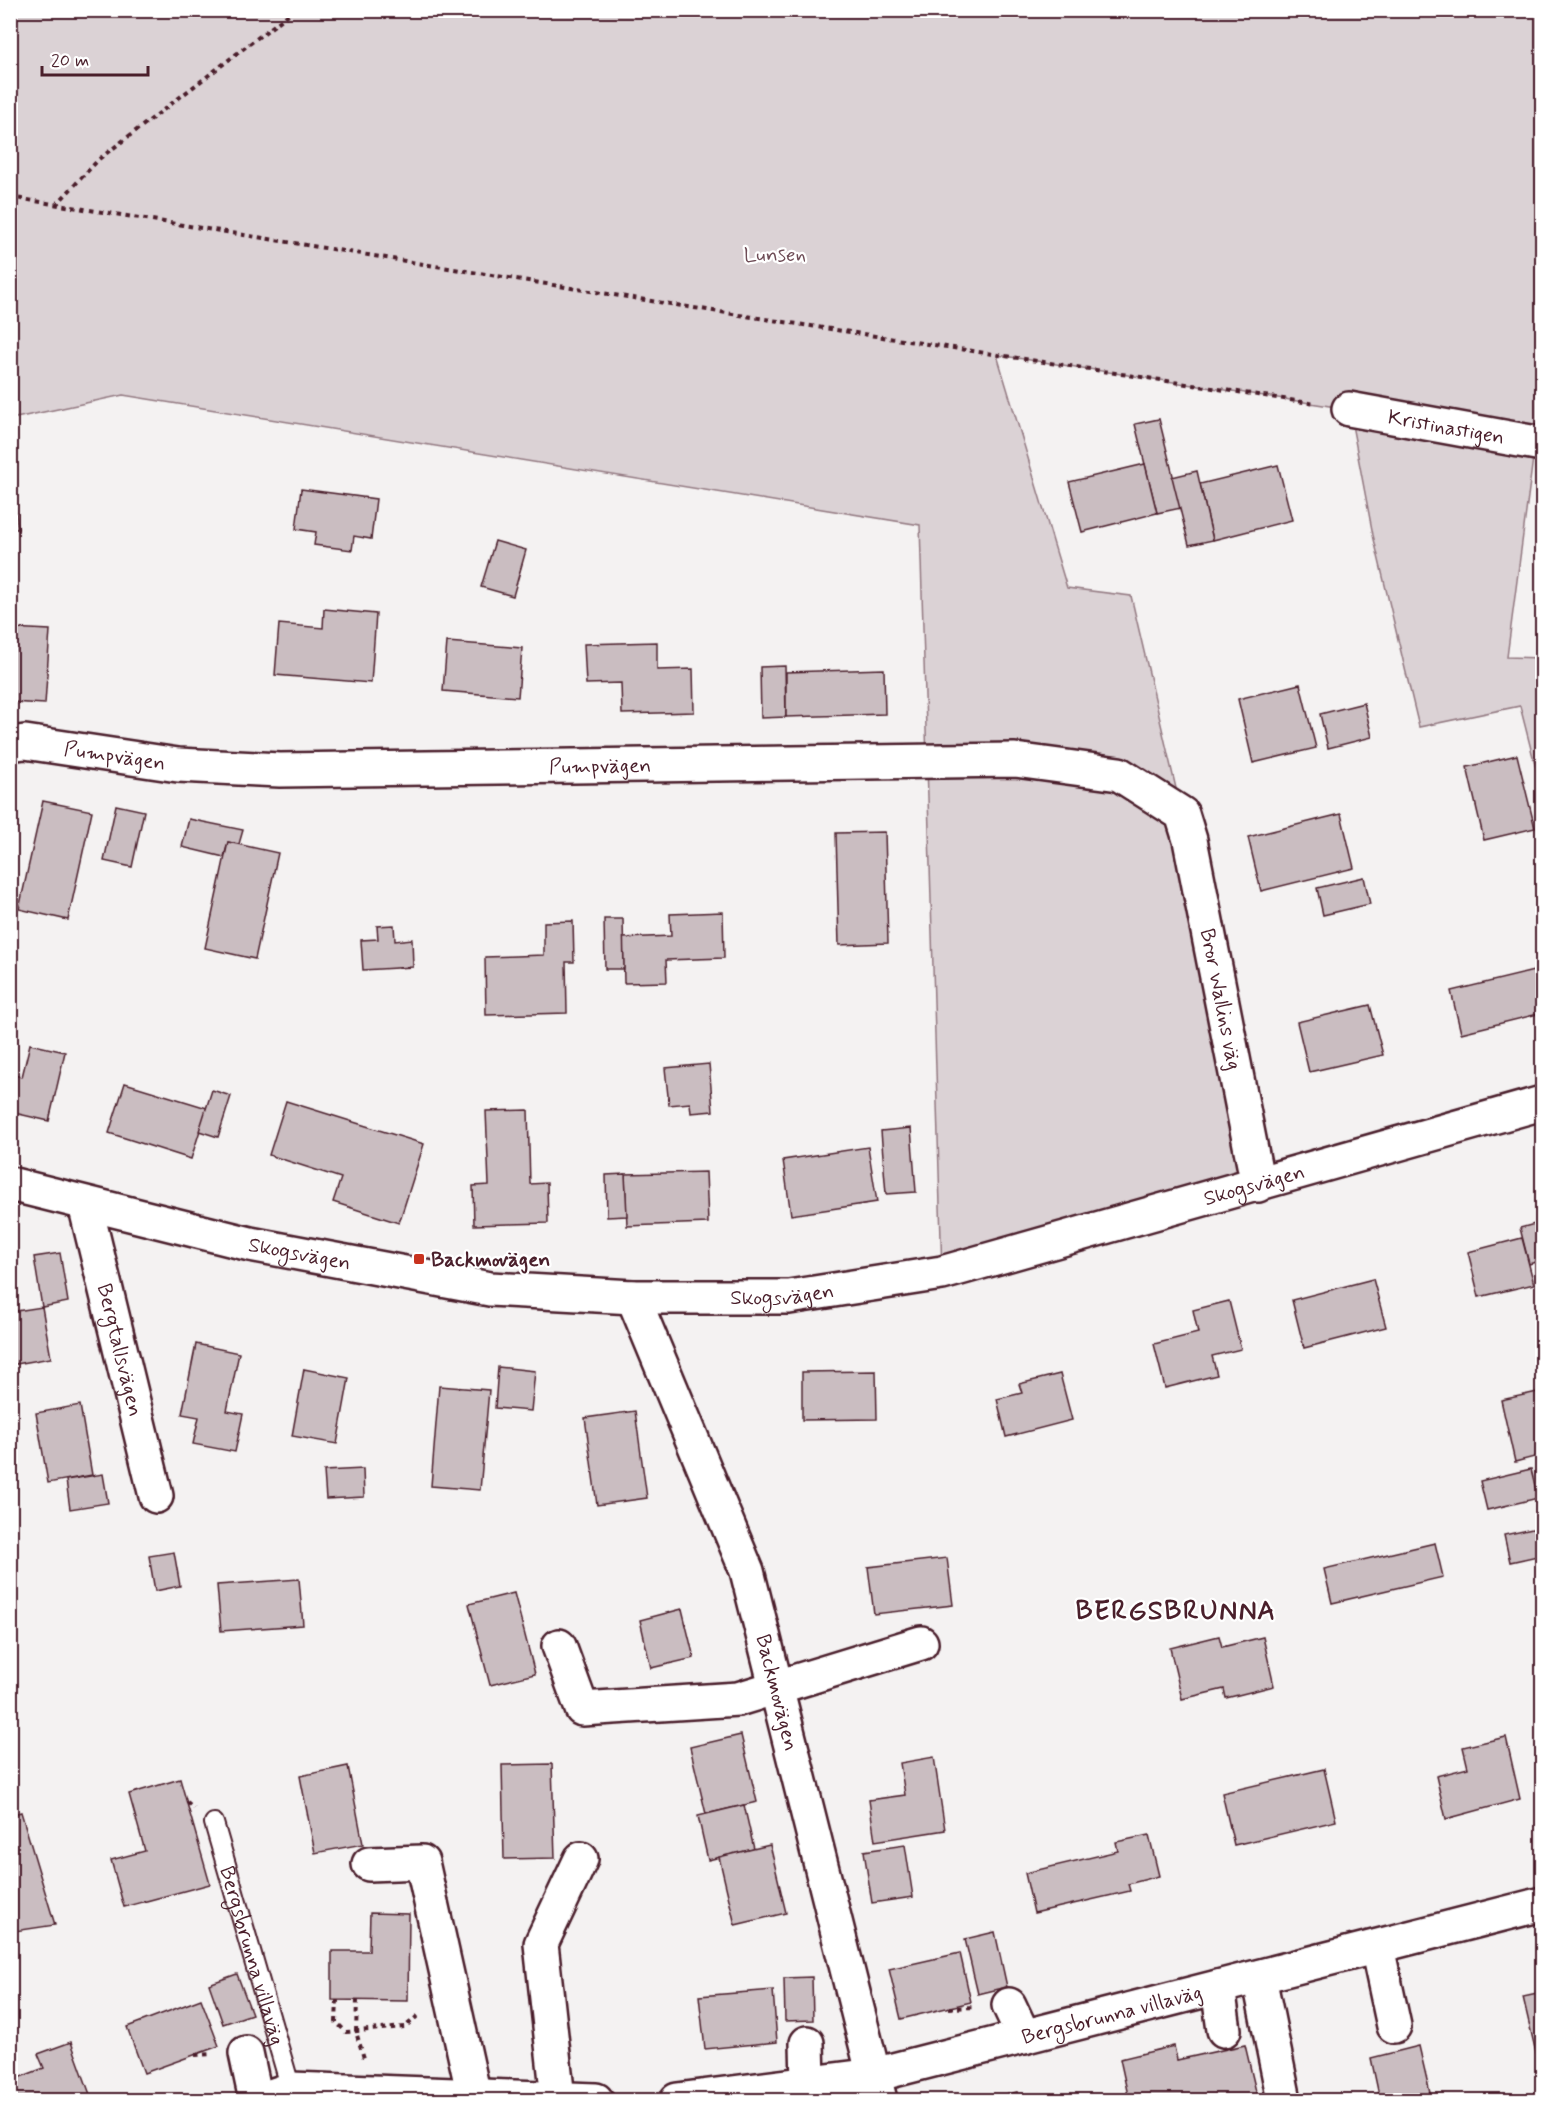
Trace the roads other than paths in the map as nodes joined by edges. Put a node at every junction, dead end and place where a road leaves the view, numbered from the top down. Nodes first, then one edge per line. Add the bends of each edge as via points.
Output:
1 (1349, 409) road end
2 (1542, 444) edge
3 (10, 744) edge
4 (1182, 814) joint
5 (1542, 1103) edge
6 (10, 1184) edge
7 (1258, 1185) junction
8 (85, 1204) junction
9 (633, 1297) junction
10 (156, 1496) dead end
11 (921, 1642) dead end
12 (559, 1646) dead end
13 (777, 1688) junction
14 (214, 1823) dead end
15 (581, 1859) dead end
16 (369, 1864) dead end
17 (1542, 1904) edge
18 (1377, 1947) junction
19 (1259, 1977) junction
20 (1218, 1987) junction
21 (1009, 2005) dead end
22 (1394, 2026) dead end
23 (1224, 2030) dead end
24 (1024, 2037) junction
25 (807, 2043) dead end
26 (246, 2053) dead end
27 (808, 2084) junction
28 (877, 2088) edge
29 (291, 2090) junction
30 (474, 2096) junction
31 (410, 2097) edge
32 (558, 2099) edge
33 (258, 2100) edge
34 (596, 2100) edge
35 (677, 2100) edge
36 (1284, 2100) edge

1 - 2 street, Kristinastigen
3 - 4 street, Pumpvägen via 25,741 178,765 280,770 1015,760 1119,774
4 - 7 street, Bror Wallins väg
5 - 7 street, Skogsvägen
6 - 8 street, Skogsvägen
7 - 9 street, Skogsvägen via 942,1273 789,1297
8 - 9 street, Skogsvägen via 250,1244 490,1289
8 - 10 street, Bergtallsvägen
9 - 13 street, Backmovägen via 747,1571
11 - 13 street
12 - 13 street via 582,1709 738,1699
13 - 28 street, Backmovägen
14 - 29 lane, Bergsbrunna villaväg
15 - 32 street via 541,1944
16 - 30 street via 422,1862
17 - 18 street, Bergsbrunna villaväg
18 - 19 street, Bergsbrunna villaväg
18 - 22 street
19 - 20 street, Bergsbrunna villaväg
19 - 36 street
20 - 23 street
20 - 24 street, Bergsbrunna villaväg
21 - 24 street
24 - 28 street, Bergsbrunna villaväg
25 - 27 street
26 - 33 street
27 - 28 street, Bergsbrunna villaväg
27 - 35 street, Bergsbrunna villaväg
29 - 31 street
29 - 33 street
30 - 31 street
30 - 32 street
32 - 34 street

